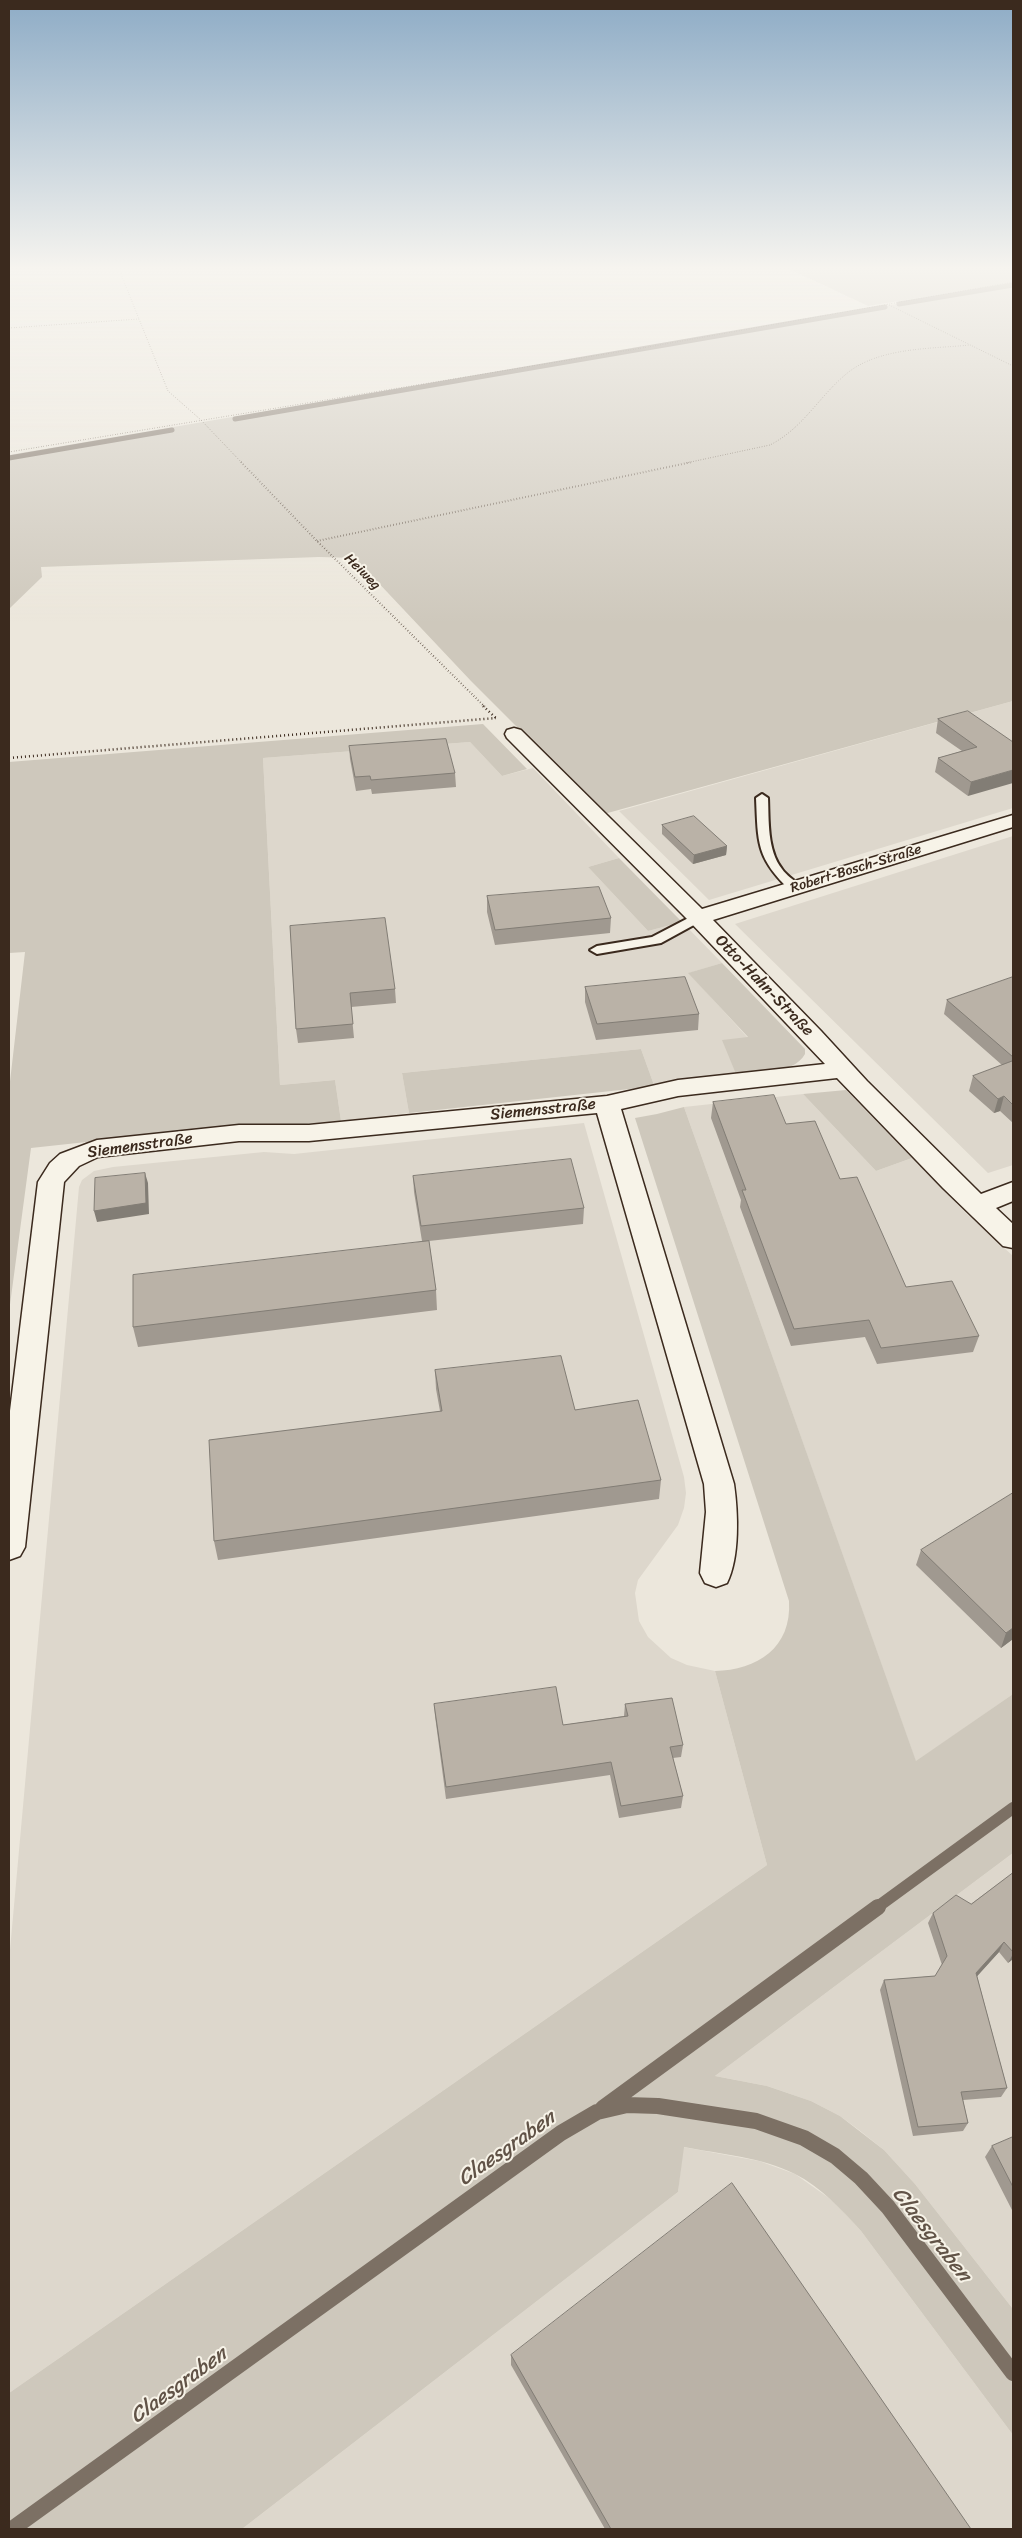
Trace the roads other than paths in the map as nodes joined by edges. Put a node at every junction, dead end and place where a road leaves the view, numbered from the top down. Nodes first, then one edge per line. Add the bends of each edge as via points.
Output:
1 (514, 734) road end
2 (762, 798) dead end
3 (1013, 821) edge
4 (795, 888) junction
5 (698, 917) junction
6 (597, 950) dead end
7 (842, 1070) junction
8 (607, 1104) junction
9 (1013, 1191) edge
10 (978, 1205) junction
11 (1013, 1239) edge
12 (9, 1547) edge
13 (716, 1573) dead end

1 - 5 street, Otto-Hahn-Straße
2 - 4 lane via 763,823 773,866
3 - 4 street, Robert-Bosch-Straße
4 - 5 street, Robert-Bosch-Straße
5 - 6 lane via 656,940
5 - 7 street, Otto-Hahn-Straße
7 - 8 street, Siemensstraße via 678,1088
7 - 10 street, Otto-Hahn-Straße
8 - 12 street, Siemensstraße via 309,1133 239,1133 97,1149 65,1162 51,1182
8 - 13 street, Siemensstraße via 719,1484 722,1512
9 - 10 street
10 - 11 street, Otto-Hahn-Straße

